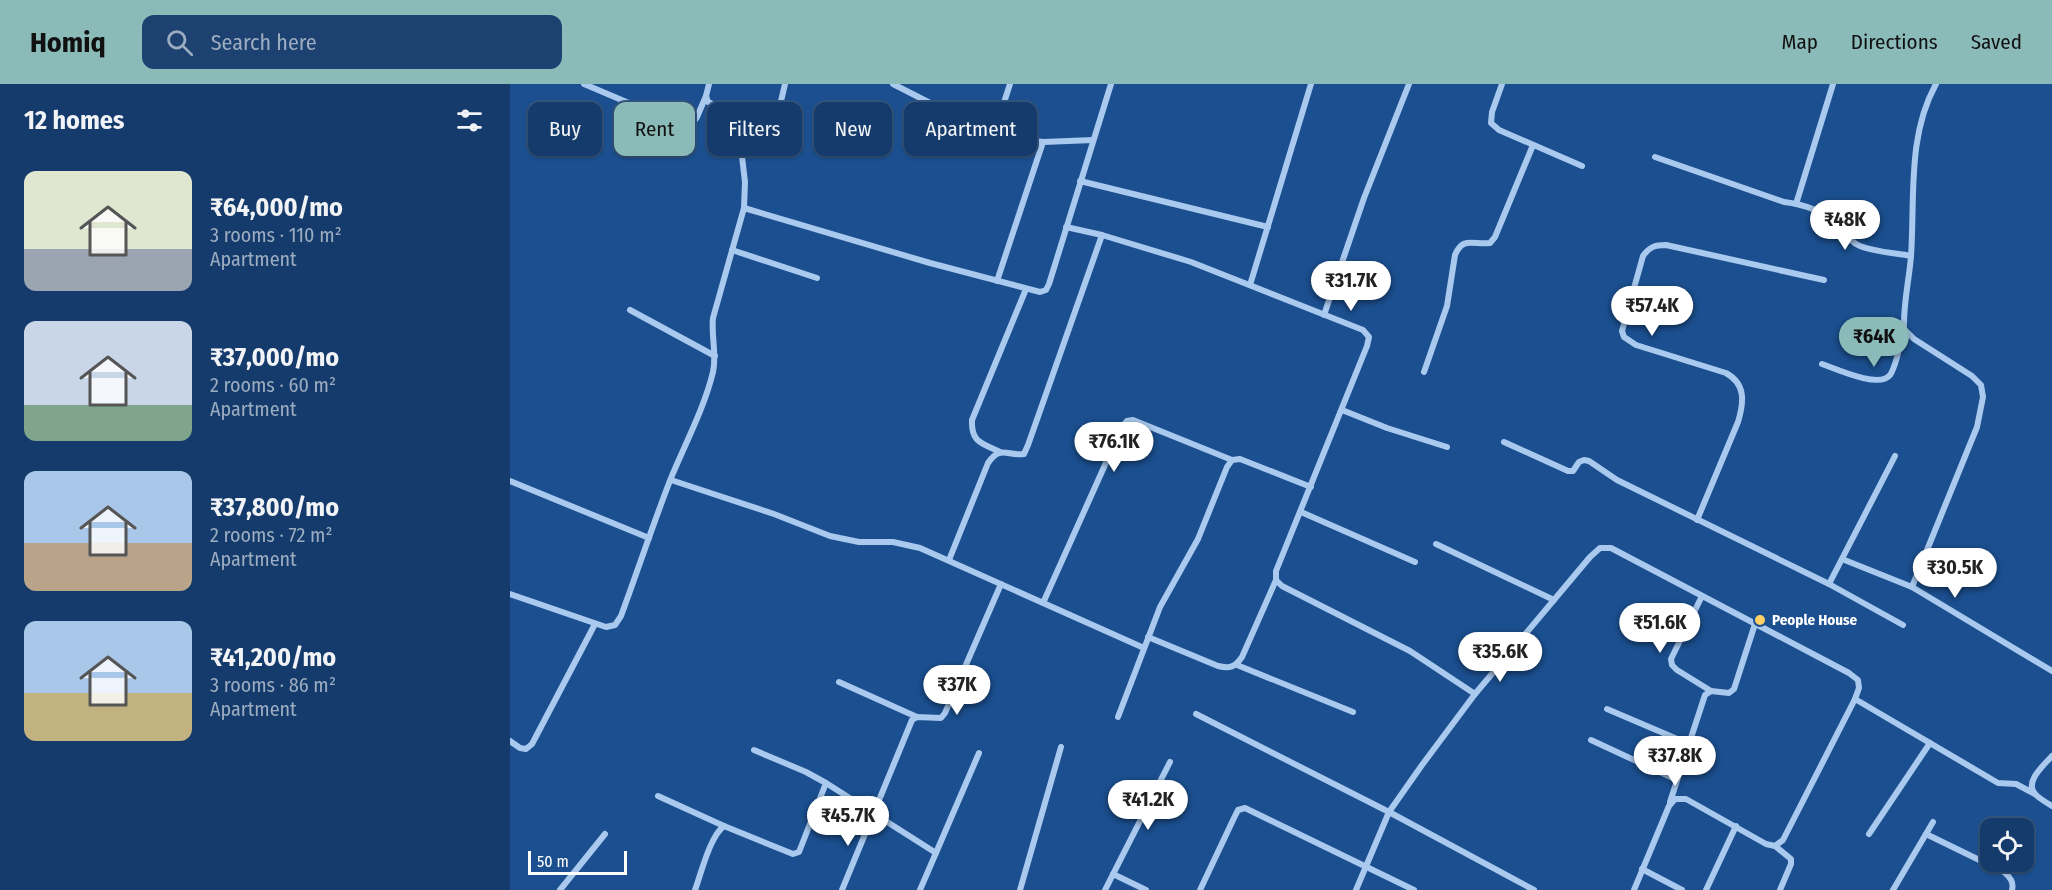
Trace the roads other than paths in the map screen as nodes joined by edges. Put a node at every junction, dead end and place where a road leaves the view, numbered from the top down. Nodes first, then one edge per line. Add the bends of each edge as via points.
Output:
1 (584, 84) edge
2 (709, 84) edge
3 (785, 84) edge
4 (893, 84) edge
5 (1010, 84) edge
6 (1111, 84) edge
7 (1311, 84) edge
8 (1409, 84) edge
9 (1502, 84) edge
10 (1832, 84) edge
11 (1936, 84) edge
12 (706, 96) junction
13 (708, 102) edge
14 (781, 102) edge
15 (928, 102) edge
16 (1004, 102) edge
17 (1093, 140) junction
18 (1037, 141) edge
19 (1043, 142) junction
20 (1533, 145) junction
21 (742, 156) edge
22 (1655, 157) dead end
23 (1582, 166) dead end
24 (1080, 181) junction
25 (1796, 204) junction
26 (744, 208) junction
27 (1268, 227) junction
28 (1066, 228) junction
29 (1102, 235) junction
30 (732, 250) junction
31 (1911, 256) junction
32 (817, 278) dead end
33 (1824, 280) dead end
34 (997, 281) junction
35 (1250, 285) junction
36 (1026, 289) junction
37 (630, 310) dead end
38 (1324, 315) junction
39 (1904, 329) junction
40 (715, 356) junction
41 (1822, 364) dead end
42 (1424, 372) dead end
43 (1342, 410) junction
44 (1504, 442) dead end
45 (1447, 447) dead end
46 (1000, 452) junction
47 (1895, 456) dead end
48 (1232, 460) junction
49 (670, 480) junction
50 (510, 482) edge
51 (1311, 487) junction
52 (1301, 512) junction
53 (1697, 520) junction
54 (649, 538) junction
55 (1436, 544) dead end
56 (949, 560) junction
57 (1842, 560) junction
58 (1415, 562) dead end
59 (1276, 580) junction
60 (1000, 584) junction
61 (1829, 584) junction
62 (1912, 587) junction
63 (510, 594) edge
64 (1702, 596) junction
65 (1554, 600) junction
66 (1043, 603) junction
67 (595, 624) junction
68 (1755, 624) junction
69 (1903, 625) dead end
70 (1148, 638) junction
71 (1144, 648) junction
72 (1237, 665) junction
73 (2052, 671) edge
74 (839, 682) dead end
75 (1711, 691) junction
76 (1475, 694) junction
77 (1855, 699) junction
78 (1607, 709) dead end
79 (1353, 712) dead end
80 (1196, 714) dead end
81 (917, 717) junction
82 (1118, 717) dead end
83 (1591, 740) dead end
84 (510, 741) edge
85 (1930, 743) junction
86 (1689, 744) junction
87 (1061, 747) dead end
88 (754, 750) dead end
89 (979, 753) dead end
90 (2052, 756) edge
91 (1170, 762) dead end
92 (1677, 780) junction
93 (826, 783) junction
94 (2035, 794) junction
95 (658, 796) dead end
96 (1669, 806) junction
97 (2052, 806) edge
98 (1389, 812) junction
99 (875, 814) junction
100 (1933, 822) dead end
101 (724, 826) junction
102 (1736, 826) junction
103 (605, 834) dead end
104 (1869, 834) dead end
105 (1926, 834) junction
106 (1775, 846) junction
107 (936, 853) junction
108 (1367, 866) junction
109 (1642, 870) junction
110 (1113, 874) junction
111 (560, 890) edge
112 (695, 890) edge
113 (842, 890) edge
114 (920, 890) edge
115 (1020, 890) edge
116 (1105, 890) edge
117 (1146, 890) edge
118 (1200, 890) edge
119 (1356, 890) edge
120 (1414, 890) edge
121 (1534, 890) edge
122 (1634, 890) edge
123 (1682, 890) edge
124 (1706, 890) edge
125 (1780, 890) edge
126 (1893, 890) edge
127 (2012, 890) edge

1 - 12 street via 690,127
2 - 12 street
3 - 14 street
4 - 15 street
5 - 16 street
6 - 17 street
7 - 27 street
8 - 38 street
9 - 20 street via 1491,123
10 - 25 street
11 - 31 street via 1924,116 1913,170
12 - 13 street
17 - 19 street
17 - 24 street
18 - 19 street
19 - 34 street
20 - 23 street
20 - 42 street via 1496,237 1490,243 1467,242 1458,248 1447,306
21 - 26 street
22 - 25 street
24 - 27 street
24 - 28 street
25 - 31 street via 1830,217 1847,238 1860,246
26 - 30 street
26 - 34 street
27 - 35 street
28 - 29 street
28 - 36 street via 1046,290
29 - 35 street
29 - 46 street via 1029,445 1024,454
30 - 32 street
30 - 40 street via 713,318
31 - 39 street
33 - 53 street via 1666,245 1648,248 1643,256 1622,331 1624,337 1636,345 1726,373 1736,378 1740,388 1738,422
34 - 36 street
35 - 38 street
36 - 46 street via 972,420 971,432 976,440
37 - 40 street
38 - 43 street via 1363,330 1369,337
39 - 41 street via 1893,368 1884,380 1870,380
39 - 62 street via 1972,376 1981,385 1983,398 1977,427
40 - 49 street via 698,416
43 - 45 street
43 - 51 street
44 - 53 street via 1568,471 1584,460 1589,461 1617,480
46 - 56 street via 988,463
47 - 57 street
48 - 51 street via 1240,459
48 - 66 street via 1134,420 1127,421
48 - 70 street
49 - 54 street
49 - 56 street via 830,536 859,542 905,543
50 - 54 street
51 - 52 street
52 - 58 street
52 - 59 street via 1276,571
53 - 61 street
54 - 67 street via 621,616 615,625
55 - 65 street
56 - 60 street
57 - 61 street
57 - 62 street
59 - 72 street
59 - 76 street via 1410,651
60 - 66 street
60 - 81 street via 945,713 941,718
61 - 69 street
62 - 73 street
63 - 67 street
64 - 65 street via 1611,548 1600,548
64 - 68 street
64 - 75 street via 1671,658 1677,670
65 - 76 street
66 - 71 street
67 - 84 street via 532,744 526,749
68 - 75 street via 1734,689 1729,693
68 - 77 street via 1858,680
70 - 71 street
70 - 72 street via 1227,669
71 - 82 street
72 - 79 street
74 - 81 street
75 - 86 street via 1705,695
76 - 98 street
77 - 85 street
77 - 106 street via 1783,840
78 - 86 street
80 - 98 street
81 - 99 street via 908,728
83 - 92 street
85 - 94 street via 1998,783 2016,784
85 - 104 street
86 - 92 street
87 - 115 street
88 - 93 street
89 - 107 street
90 - 94 street via 2033,780
91 - 110 street
92 - 96 street
93 - 99 street
93 - 101 street via 799,852 793,854
94 - 97 street
95 - 101 street
96 - 102 street via 1675,799 1686,799
96 - 109 street
98 - 108 street
98 - 121 street
99 - 107 street
99 - 113 street
100 - 105 street
101 - 112 street via 712,844
102 - 106 street
102 - 124 street
103 - 111 street
105 - 126 street
105 - 127 street via 2004,872 2011,878
106 - 125 street via 1791,859
107 - 114 street
108 - 118 street via 1245,808 1238,810
108 - 119 street
108 - 120 street
109 - 122 street
109 - 123 street
110 - 116 street
110 - 117 street

